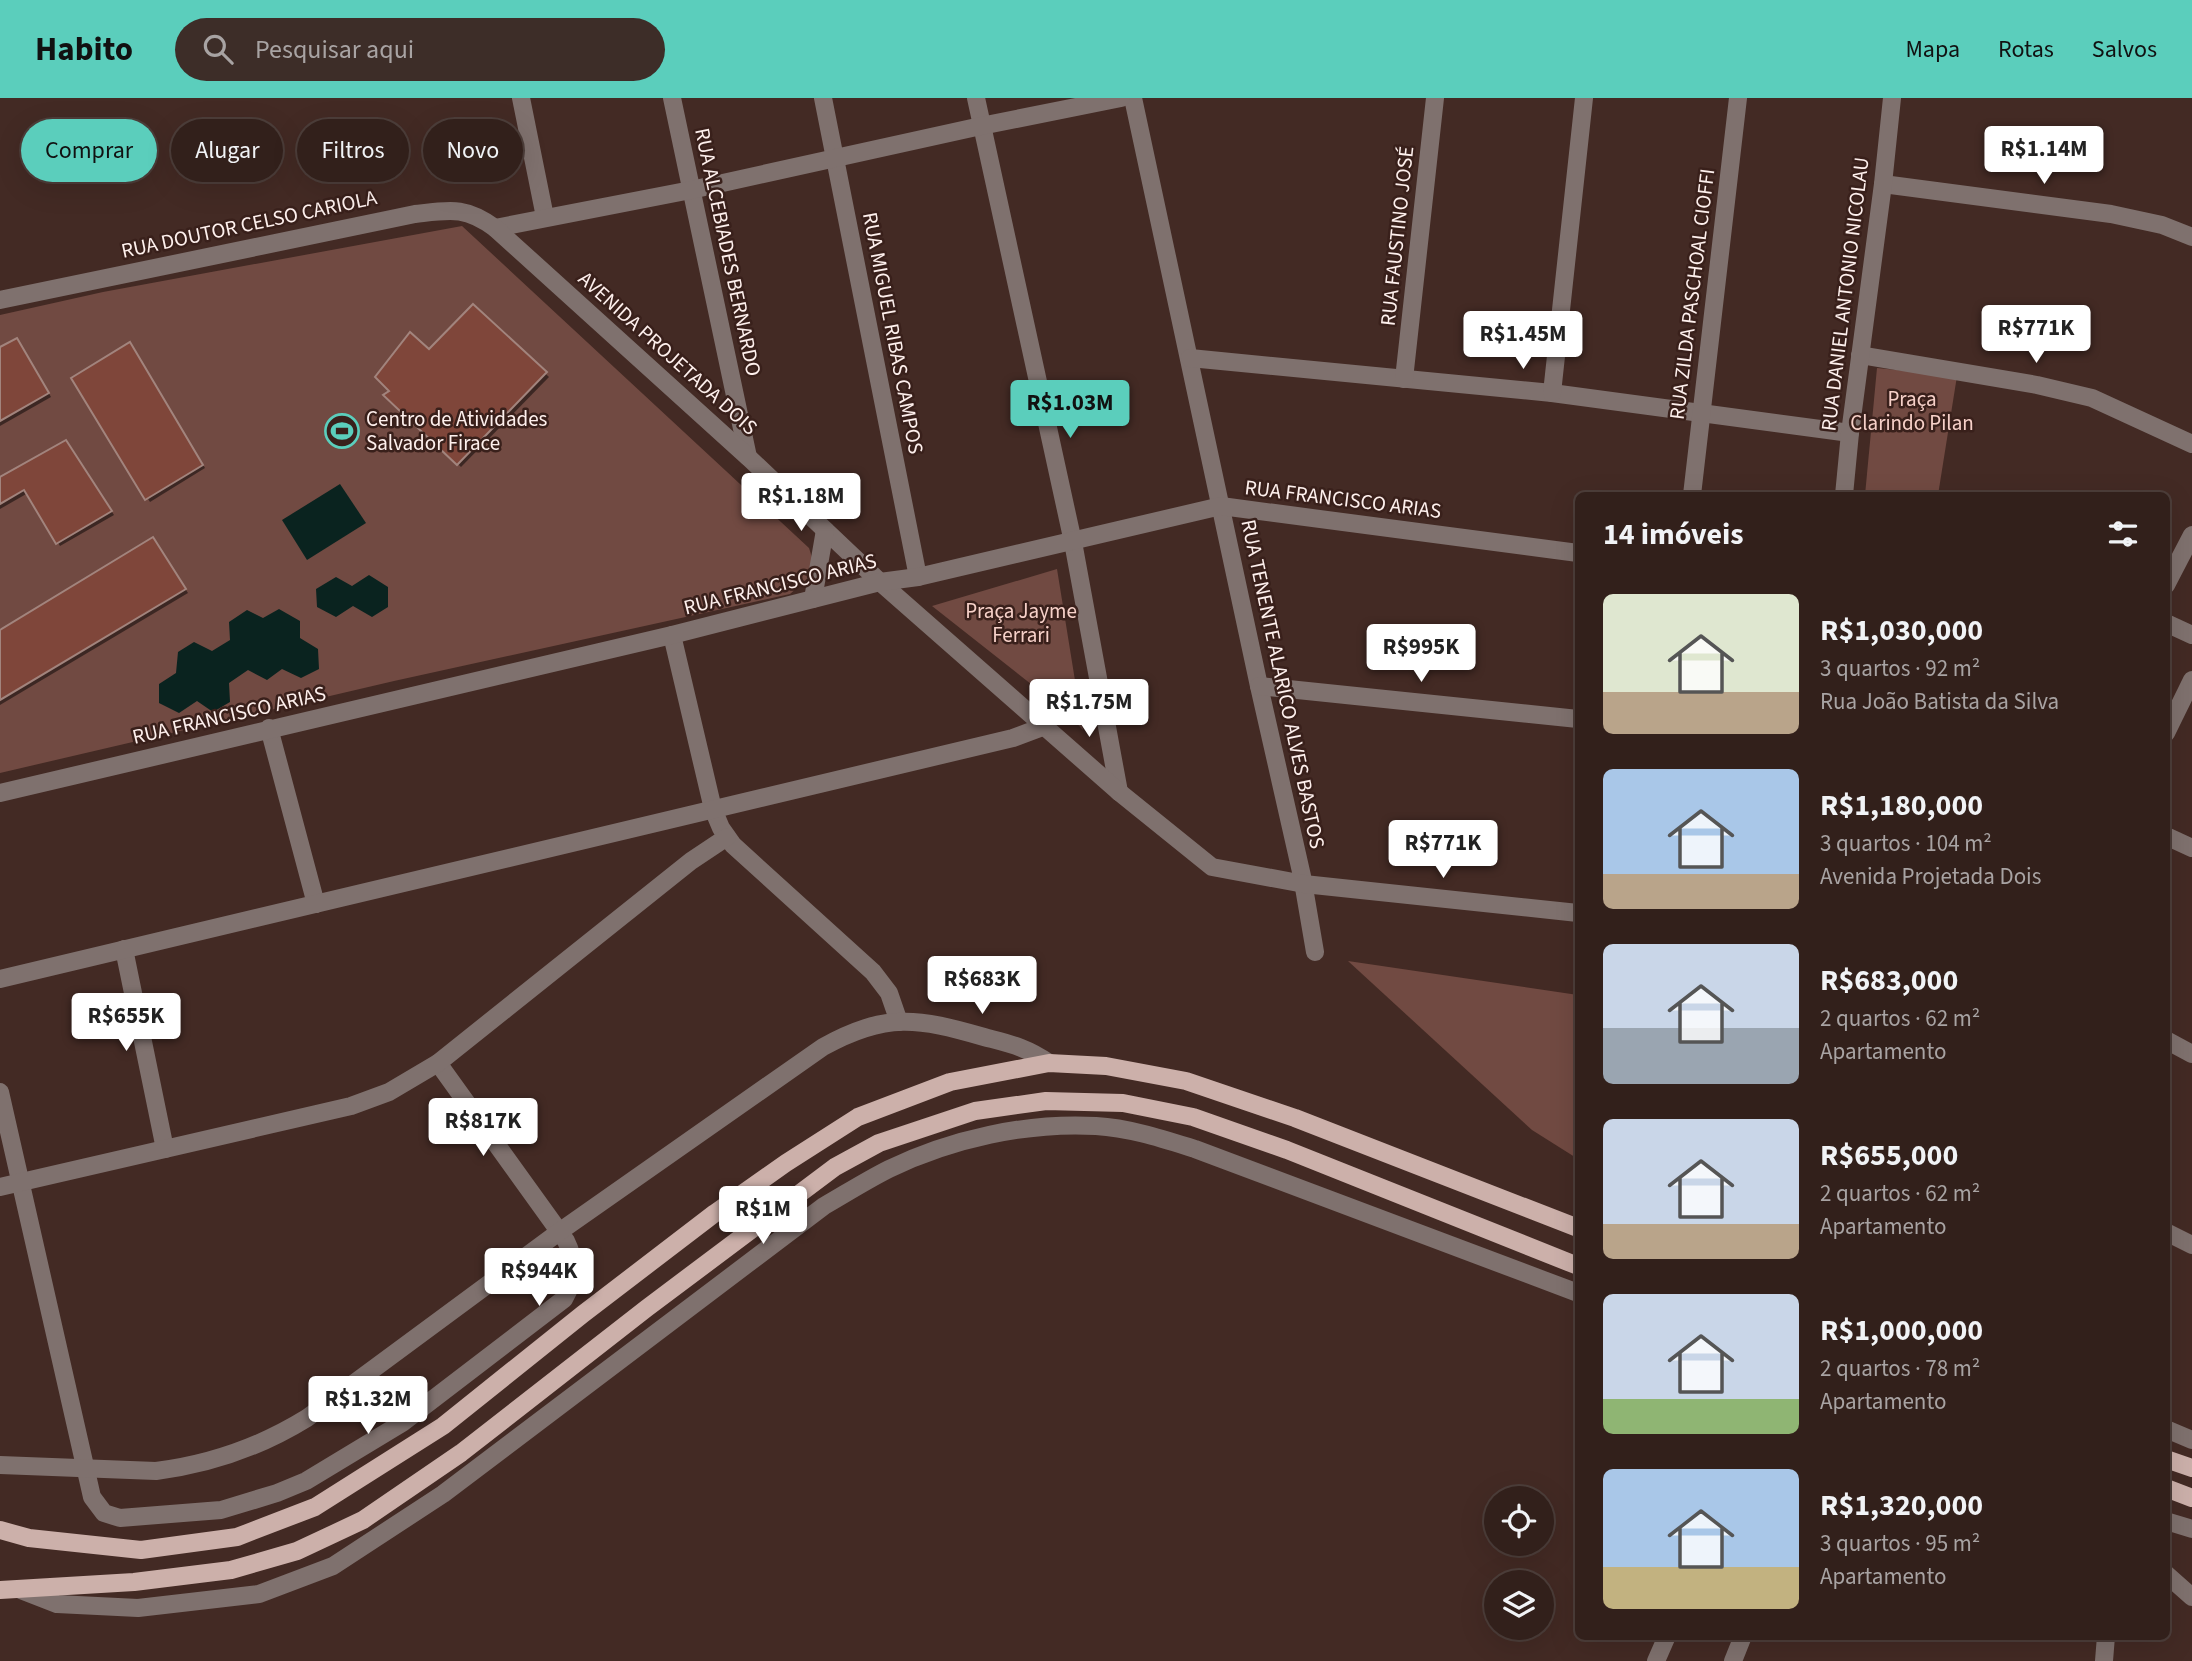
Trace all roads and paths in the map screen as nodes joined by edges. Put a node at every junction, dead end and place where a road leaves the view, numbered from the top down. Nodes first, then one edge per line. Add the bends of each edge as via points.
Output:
1 (521, 98) edge
2 (672, 98) edge
3 (822, 98) edge
4 (976, 98) edge
5 (1121, 98) edge
6 (1133, 98) edge
7 (1435, 98) edge
8 (1584, 98) edge
9 (1738, 98) edge
10 (1892, 98) edge
11 (982, 126) junction
12 (835, 157) junction
13 (1884, 184) junction
14 (691, 190) junction
15 (545, 217) junction
16 (495, 228) junction
17 (2192, 237) edge
18 (0, 300) edge
19 (1860, 355) junction
20 (1190, 358) junction
21 (1404, 379) junction
22 (1552, 393) junction
23 (1701, 413) junction
24 (1850, 433) junction
25 (2192, 444) edge
26 (748, 457) junction
27 (1692, 492) edge
28 (1844, 492) edge
29 (1221, 506) junction
30 (825, 530) junction
31 (2192, 535) edge
32 (1073, 542) junction
33 (1575, 553) edge
34 (918, 577) junction
35 (2170, 577) edge
36 (880, 582) junction
37 (813, 599) junction
38 (2170, 624) edge
39 (672, 635) junction
40 (2192, 635) edge
41 (2192, 680) edge
42 (1259, 687) junction
43 (1575, 719) edge
44 (2170, 725) edge
45 (1045, 726) junction
46 (268, 728) junction
47 (1119, 792) junction
48 (0, 793) edge
49 (713, 809) junction
50 (727, 837) junction
51 (2170, 838) edge
52 (2192, 848) edge
53 (1304, 884) junction
54 (316, 904) junction
55 (1575, 913) edge
56 (124, 949) junction
57 (1315, 952) dead end
58 (0, 979) edge
59 (899, 1022) junction
60 (2170, 1042) edge
61 (2192, 1054) edge
62 (438, 1063) junction
63 (1049, 1063) junction
64 (0, 1093) edge
65 (165, 1149) junction
66 (21, 1182) junction
67 (0, 1187) edge
68 (1575, 1227) edge
69 (559, 1232) junction
70 (2170, 1234) edge
71 (2192, 1245) edge
72 (1575, 1265) edge
73 (1575, 1292) edge
74 (583, 1314) junction
75 (508, 1342) junction
76 (402, 1423) junction
77 (2170, 1431) edge
78 (2192, 1440) edge
79 (2170, 1460) edge
80 (0, 1465) edge
81 (84, 1468) junction
82 (2192, 1468) edge
83 (373, 1471) junction
84 (2170, 1490) edge
85 (2192, 1498) edge
86 (2170, 1522) edge
87 (2192, 1529) edge
88 (0, 1530) edge
89 (2170, 1578) edge
90 (0, 1590) edge
91 (21, 1590) junction
92 (2192, 1597) edge
93 (1665, 1640) edge
94 (1742, 1640) edge
95 (2106, 1640) edge
96 (1656, 1661) edge
97 (1733, 1661) edge
98 (2104, 1661) edge

1 - 15 street
2 - 14 street, RUA ALCEBIADES BERNARDO
3 - 12 street, RUA MIGUEL RIBAS CAMPOS
4 - 11 street
5 - 11 street
6 - 20 street, RUA TENENTE ALARICO ALVES BASTOS
7 - 21 street, RUA FAUSTINO JOSÉ
8 - 22 street
9 - 23 street, RUA ZILDA PASCHOAL CIOFFI
10 - 13 street, RUA DANIEL ANTONIO NICOLAU
11 - 12 street
11 - 32 street
12 - 14 street
12 - 34 street, RUA MIGUEL RIBAS CAMPOS
13 - 17 street via 2111,214
13 - 19 street, RUA DANIEL ANTONIO NICOLAU
14 - 15 street
14 - 26 street, RUA ALCEBIADES BERNARDO
15 - 16 street
16 - 18 street, RUA DOUTOR CELSO CARIOLA via 478,215 442,210
16 - 26 street, AVENIDA PROJETADA DOIS
19 - 24 street, RUA DANIEL ANTONIO NICOLAU
19 - 25 street via 2092,398
20 - 21 street
20 - 29 street, RUA TENENTE ALARICO ALVES BASTOS
21 - 22 street
22 - 23 street
23 - 24 street
23 - 27 street, RUA ZILDA PASCHOAL CIOFFI
24 - 28 street, RUA DANIEL ANTONIO NICOLAU
26 - 30 street, AVENIDA PROJETADA DOIS
29 - 32 street, RUA FRANCISCO ARIAS
29 - 33 street, RUA FRANCISCO ARIAS
29 - 42 street, RUA TENENTE ALARICO ALVES BASTOS
30 - 36 street, AVENIDA PROJETADA DOIS
30 - 37 street
31 - 35 street
32 - 34 street, RUA FRANCISCO ARIAS
32 - 47 street
34 - 36 street, RUA FRANCISCO ARIAS
36 - 37 street, RUA FRANCISCO ARIAS
36 - 45 street, AVENIDA PROJETADA DOIS
37 - 39 street, RUA FRANCISCO ARIAS
38 - 40 street
39 - 46 street, RUA FRANCISCO ARIAS
39 - 49 street
41 - 44 street
42 - 43 street
42 - 53 street, RUA TENENTE ALARICO ALVES BASTOS
45 - 47 street, AVENIDA PROJETADA DOIS
45 - 49 street via 1013,738
46 - 48 street, RUA FRANCISCO ARIAS
46 - 54 street
47 - 53 street, AVENIDA PROJETADA DOIS via 1212,867
49 - 50 street
49 - 54 street
50 - 59 street via 873,972 889,993
50 - 62 street
51 - 52 street
53 - 55 street, AVENIDA PROJETADA DOIS
53 - 57 street, RUA TENENTE ALARICO ALVES BASTOS
54 - 56 street
56 - 58 street
56 - 65 street
59 - 63 street via 937,1023 1030,1050
59 - 69 street via 860,1029 823,1047
60 - 61 street
62 - 65 street via 351,1106
62 - 69 street
63 - 68 main road via 1106,1066 1186,1081 1295,1118
63 - 74 main road via 950,1082 858,1117 715,1213
64 - 66 street
65 - 66 street
66 - 67 street
66 - 81 street
69 - 75 street via 574,1262 569,1291
69 - 81 street via 307,1418 271,1439 182,1468
70 - 71 street
72 - 91 main road via 1287,1150 1194,1118 1123,1103 1046,1101 975,1111 879,1143 835,1167 461,1453 363,1520 297,1551 231,1570
73 - 91 street via 1139,1132 1088,1126 1009,1131 942,1148 889,1169 824,1206 443,1494 333,1566 259,1594 138,1608 57,1604
74 - 75 street
74 - 83 main road via 443,1426
75 - 76 street
76 - 81 street via 306,1480 221,1510 111,1516 94,1503
76 - 83 street
77 - 78 street
79 - 82 main road
80 - 81 street
83 - 88 main road via 315,1507 237,1537 141,1550 29,1538
84 - 85 main road
86 - 87 street
89 - 92 street
90 - 91 main road
93 - 96 street
94 - 97 street
95 - 98 street

